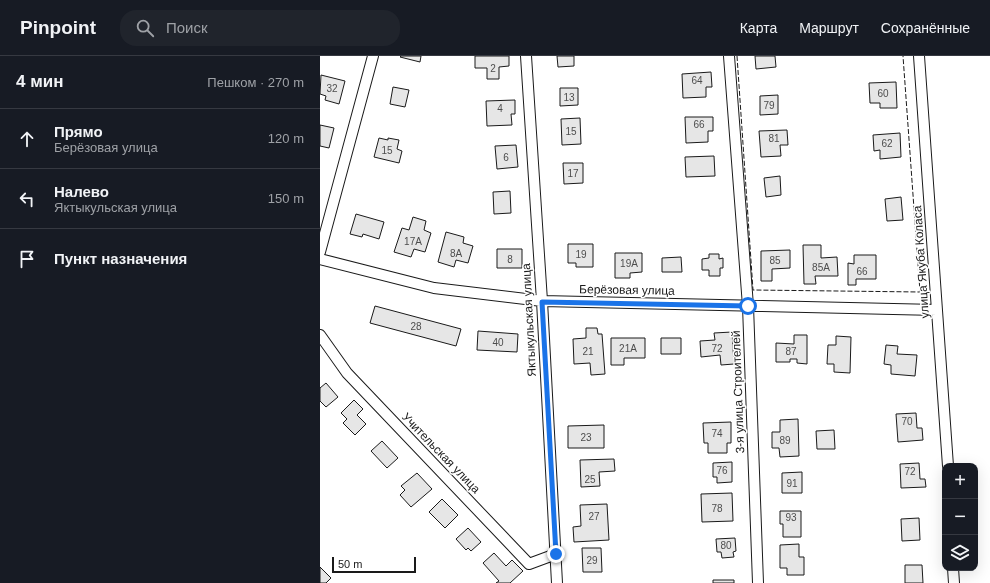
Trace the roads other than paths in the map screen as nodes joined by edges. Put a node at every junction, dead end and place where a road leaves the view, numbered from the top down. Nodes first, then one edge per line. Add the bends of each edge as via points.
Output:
1 (373, 56) edge
2 (526, 56) edge
3 (729, 56) edge
4 (919, 56) edge
5 (320, 252) edge
6 (320, 260) edge
7 (542, 302) junction
8 (748, 306) junction
9 (937, 310) junction
10 (320, 335) edge
11 (948, 463) edge
12 (556, 554) junction
13 (953, 571) edge
14 (557, 583) edge
15 (758, 583) edge
16 (954, 583) edge

1 - 5 street
2 - 7 street, Яктыкульская улица
3 - 8 street, 3-я улица Строителей
4 - 9 street, улица Якуба Коласа
6 - 7 street, Берёзовая улица via 434,288
7 - 8 street, Берёзовая улица
7 - 12 street, Яктыкульская улица
8 - 9 street, Берёзовая улица
8 - 15 street, 3-я улица Строителей
9 - 11 street, улица Якуба Коласа
10 - 12 street, Учительская улица via 347,373 529,564
12 - 14 street, Яктыкульская улица
13 - 16 street

